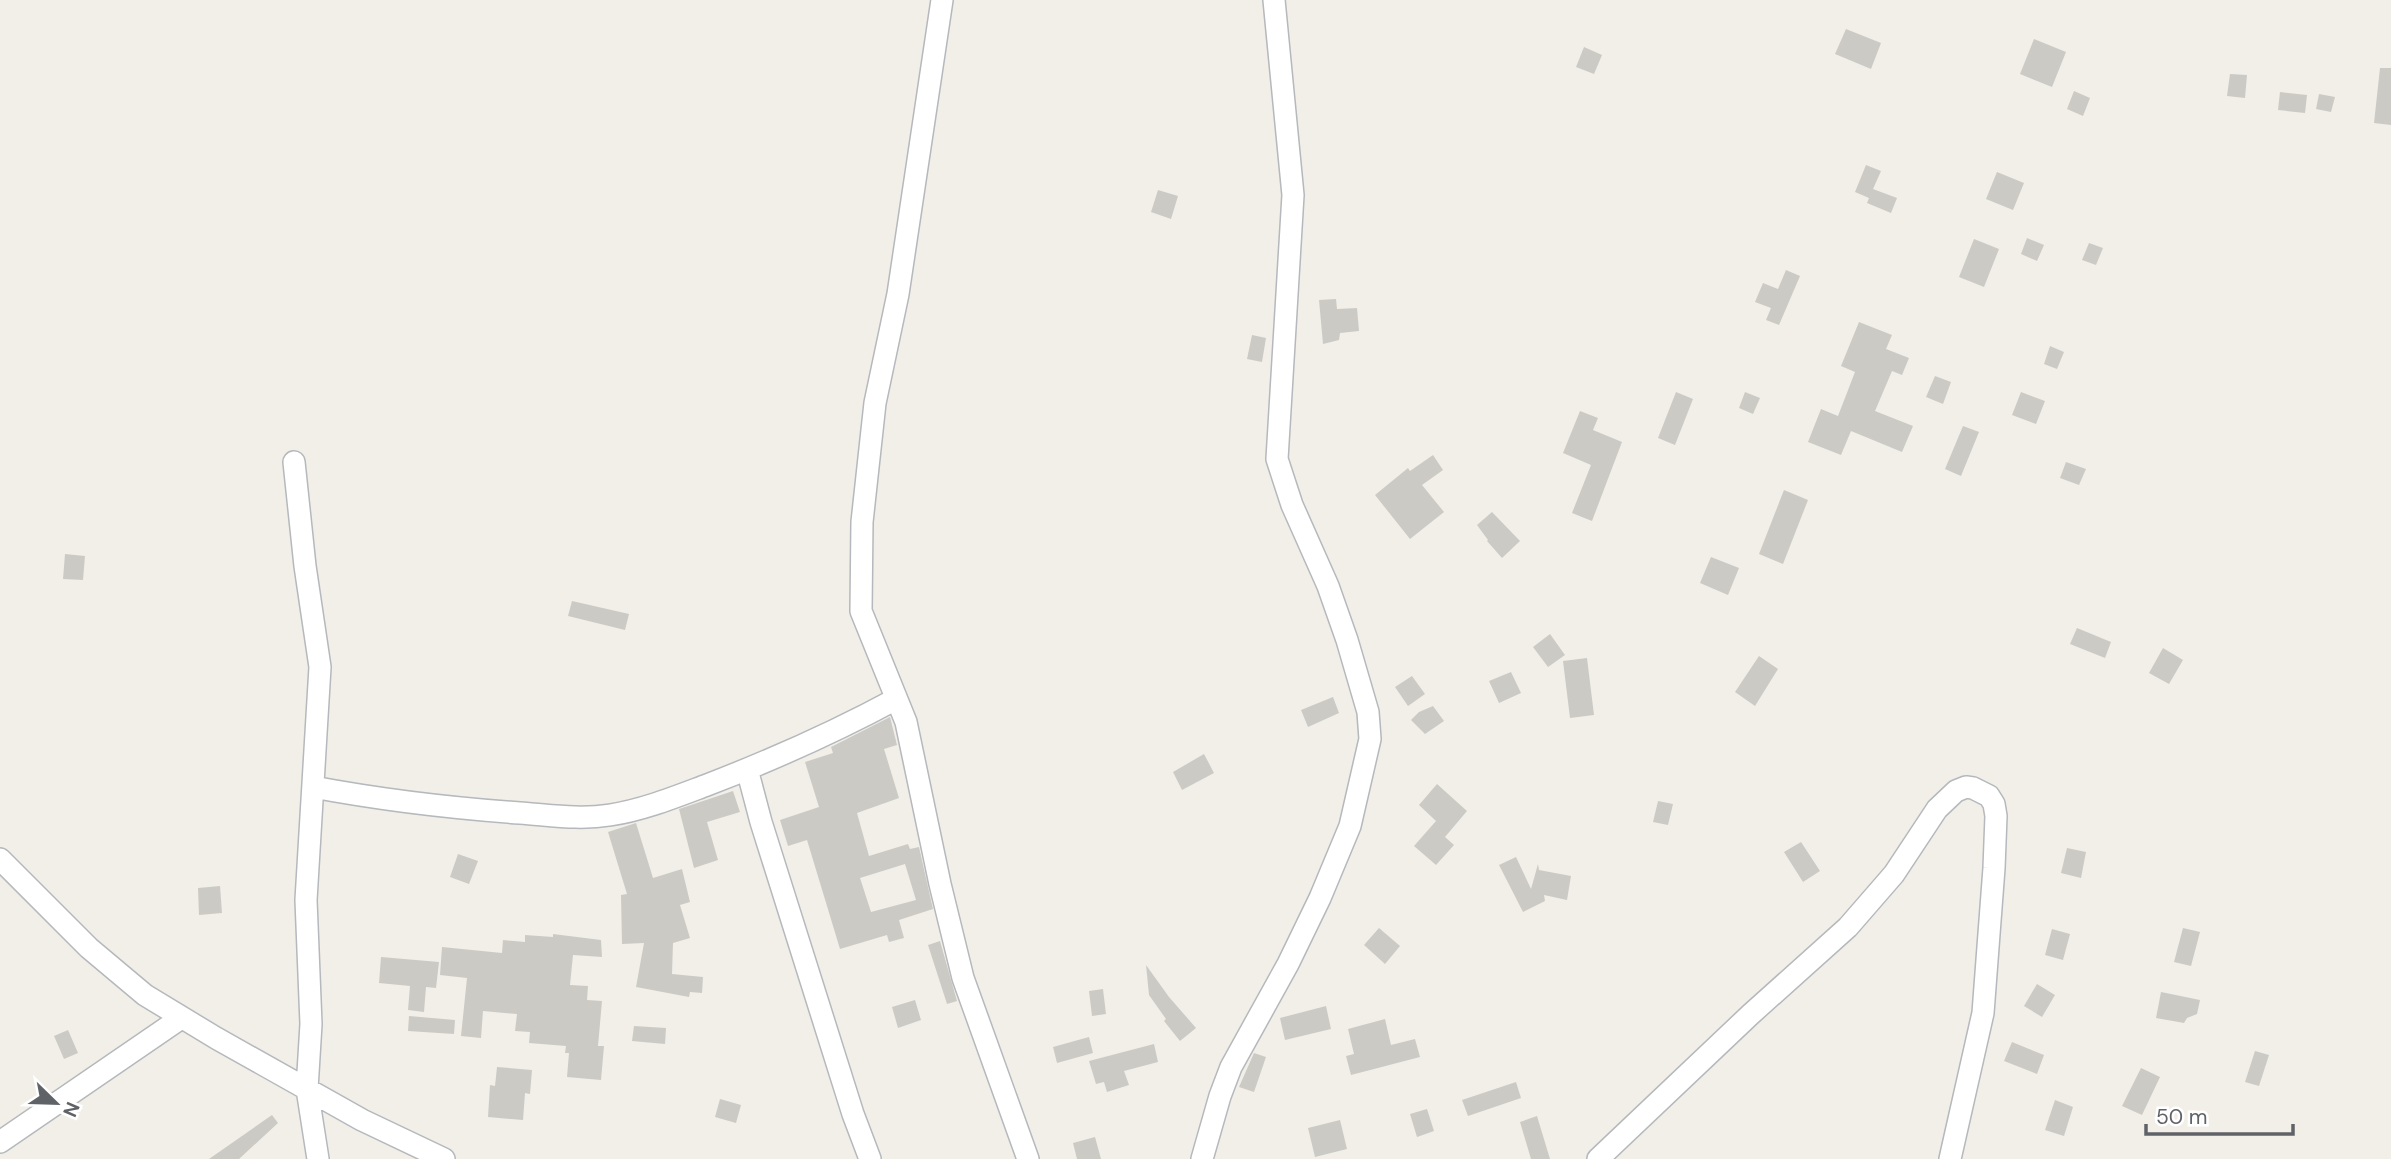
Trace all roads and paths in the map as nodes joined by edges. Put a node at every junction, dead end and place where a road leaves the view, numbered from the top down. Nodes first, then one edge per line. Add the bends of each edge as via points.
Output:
1 (942, 0) edge
2 (1274, 0) edge
3 (294, 462) dead end
4 (896, 699) junction
5 (747, 769) junction
6 (313, 788) junction
7 (0, 859) edge
8 (181, 1018) junction
9 (307, 1089) junction
10 (0, 1142) edge
11 (318, 1159) edge
12 (443, 1159) edge
13 (870, 1159) edge
14 (1028, 1159) edge
15 (1202, 1159) edge
16 (1598, 1159) edge
17 (1950, 1159) edge

1 - 4 street via 898,294 875,403 862,523 861,611
2 - 15 street via 1293,195 1277,459 1347,640 1368,712 1370,739 1350,826 1289,964 1231,1067
3 - 6 street via 320,667
4 - 5 street via 826,736
4 - 14 street via 906,722 963,978
5 - 6 street via 632,811 589,817 425,806
5 - 13 street
6 - 9 street via 306,900 311,1024
7 - 8 street via 89,948
8 - 9 street
8 - 10 street
9 - 11 street
9 - 12 street
16 - 17 street via 1849,927 1894,874 1937,809 1956,792 1973,788 1989,796 1996,816 1986,992

